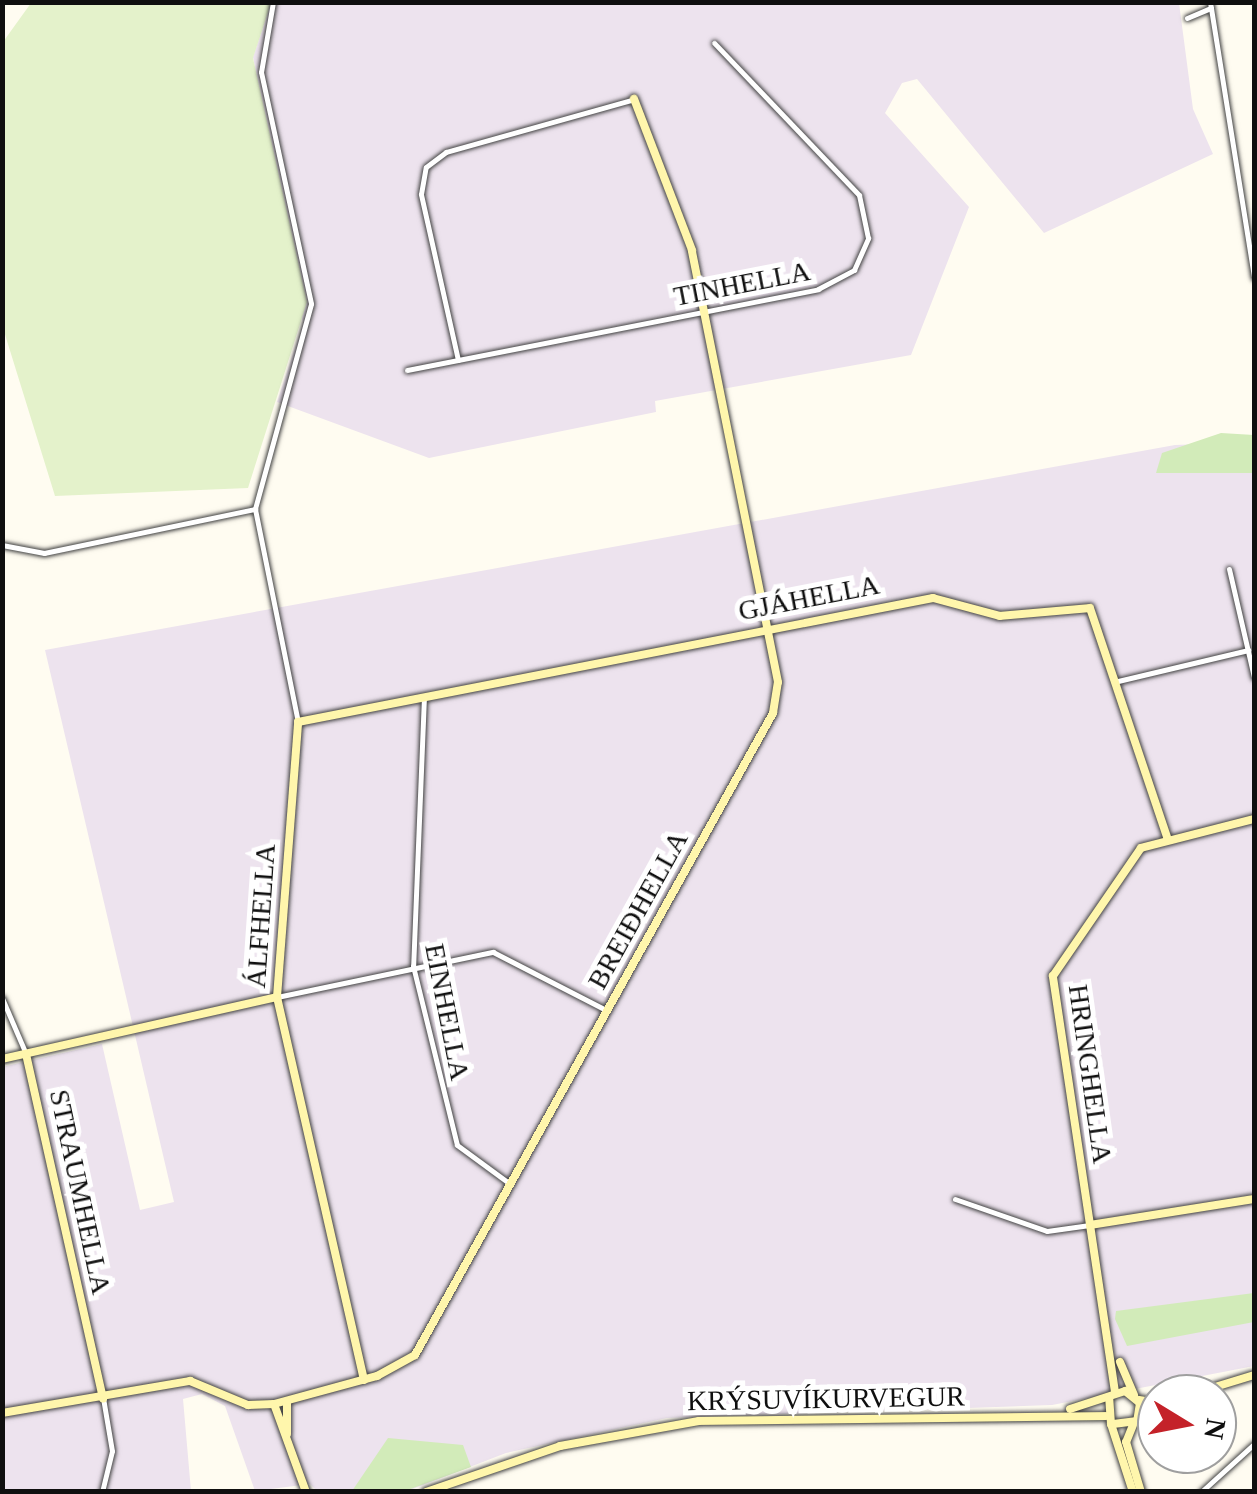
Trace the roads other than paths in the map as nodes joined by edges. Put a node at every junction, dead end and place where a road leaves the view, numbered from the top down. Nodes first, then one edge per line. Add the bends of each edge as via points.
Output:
1 (273, 2) edge
2 (1211, 6) edge
3 (1186, 18) dead end
4 (714, 43) dead end
5 (634, 99) joint
6 (1254, 278) edge
7 (706, 311) junction
8 (458, 360) junction
9 (407, 370) dead end
10 (256, 509) junction
11 (2, 546) edge
12 (1228, 569) dead end
13 (766, 629) junction
14 (1248, 650) junction
15 (1254, 676) edge
16 (1118, 682) junction
17 (424, 696) junction
18 (298, 722) junction
19 (1254, 819) edge
20 (1167, 837) junction
21 (413, 966) junction
22 (277, 997) junction
23 (2, 998) edge
24 (608, 1011) junction
25 (26, 1054) junction
26 (2, 1059) edge
27 (512, 1185) junction
28 (955, 1199) dead end
29 (1254, 1199) edge
30 (1090, 1225) junction
31 (1112, 1340) junction
32 (364, 1380) junction
33 (1112, 1395) junction
34 (1136, 1397) junction
35 (102, 1398) junction
36 (287, 1402) junction
37 (274, 1404) junction
38 (1056, 1413) junction
39 (2, 1414) edge
40 (1108, 1420) junction
41 (1136, 1422) junction
42 (286, 1443) junction
43 (1254, 1444) edge
44 (307, 1491) edge
45 (102, 1492) edge
46 (426, 1492) edge
47 (1133, 1492) edge
48 (1140, 1492) edge
49 (1201, 1492) edge

1 - 10 street, ÁLFHELLA via 260,72 311,304
2 - 3 street
2 - 6 street via 1232,180
4 - 7 street, TINHELLA via 854,188 868,218 863,255 841,281
5 - 7 street, BREIÐHELLA via 677,197
5 - 8 street via 446,152 426,167 421,194
7 - 8 street, TINHELLA
7 - 13 street, BREIÐHELLA
8 - 9 street, TINHELLA
10 - 11 street via 44,553
10 - 18 street, ÁLFHELLA
12 - 14 street
13 - 16 street, GJÁHELLA via 932,598 1000,616 1090,608
13 - 17 street, GJÁHELLA
13 - 24 street, BREIÐHELLA via 778,682 773,713
14 - 15 street
14 - 16 street
16 - 20 street, GJÁHELLA
17 - 18 street, GJÁHELLA
17 - 21 street, EINHELLA
18 - 22 street, ÁLFHELLA
19 - 20 street, HRINGHELLA
20 - 30 street, HRINGHELLA via 1134,854 1052,976
21 - 22 street
21 - 24 street via 493,952
21 - 27 street, EINHELLA via 456,1145
22 - 25 street
22 - 32 street, ÁLFHELLA
23 - 25 street, STRAUMHELLA
24 - 27 street, BREIÐHELLA
25 - 26 street
25 - 35 street, STRAUMHELLA
27 - 32 street, BREIÐHELLA via 420,1350
28 - 30 street via 1047,1231
29 - 30 street
30 - 31 street, HRINGHELLA
31 - 33 street
31 - 34 street
32 - 36 street, BREIÐHELLA
33 - 34 street
33 - 38 street, KRÝSUVÍKURVEGUR
33 - 40 street
34 - 41 street
35 - 37 street, BREIÐHELLA via 190,1381 248,1405
35 - 39 street, BREIÐHELLA
35 - 45 street via 112,1451
36 - 37 street, BREIÐHELLA
36 - 42 street
37 - 42 street
38 - 40 street, KRÝSUVÍKURVEGUR
38 - 46 street, KRÝSUVÍKURVEGUR via 699,1421 560,1446
40 - 41 street, KRÝSUVÍKURVEGUR
40 - 47 street
41 - 48 street via 1126,1442
42 - 44 street
43 - 49 street

